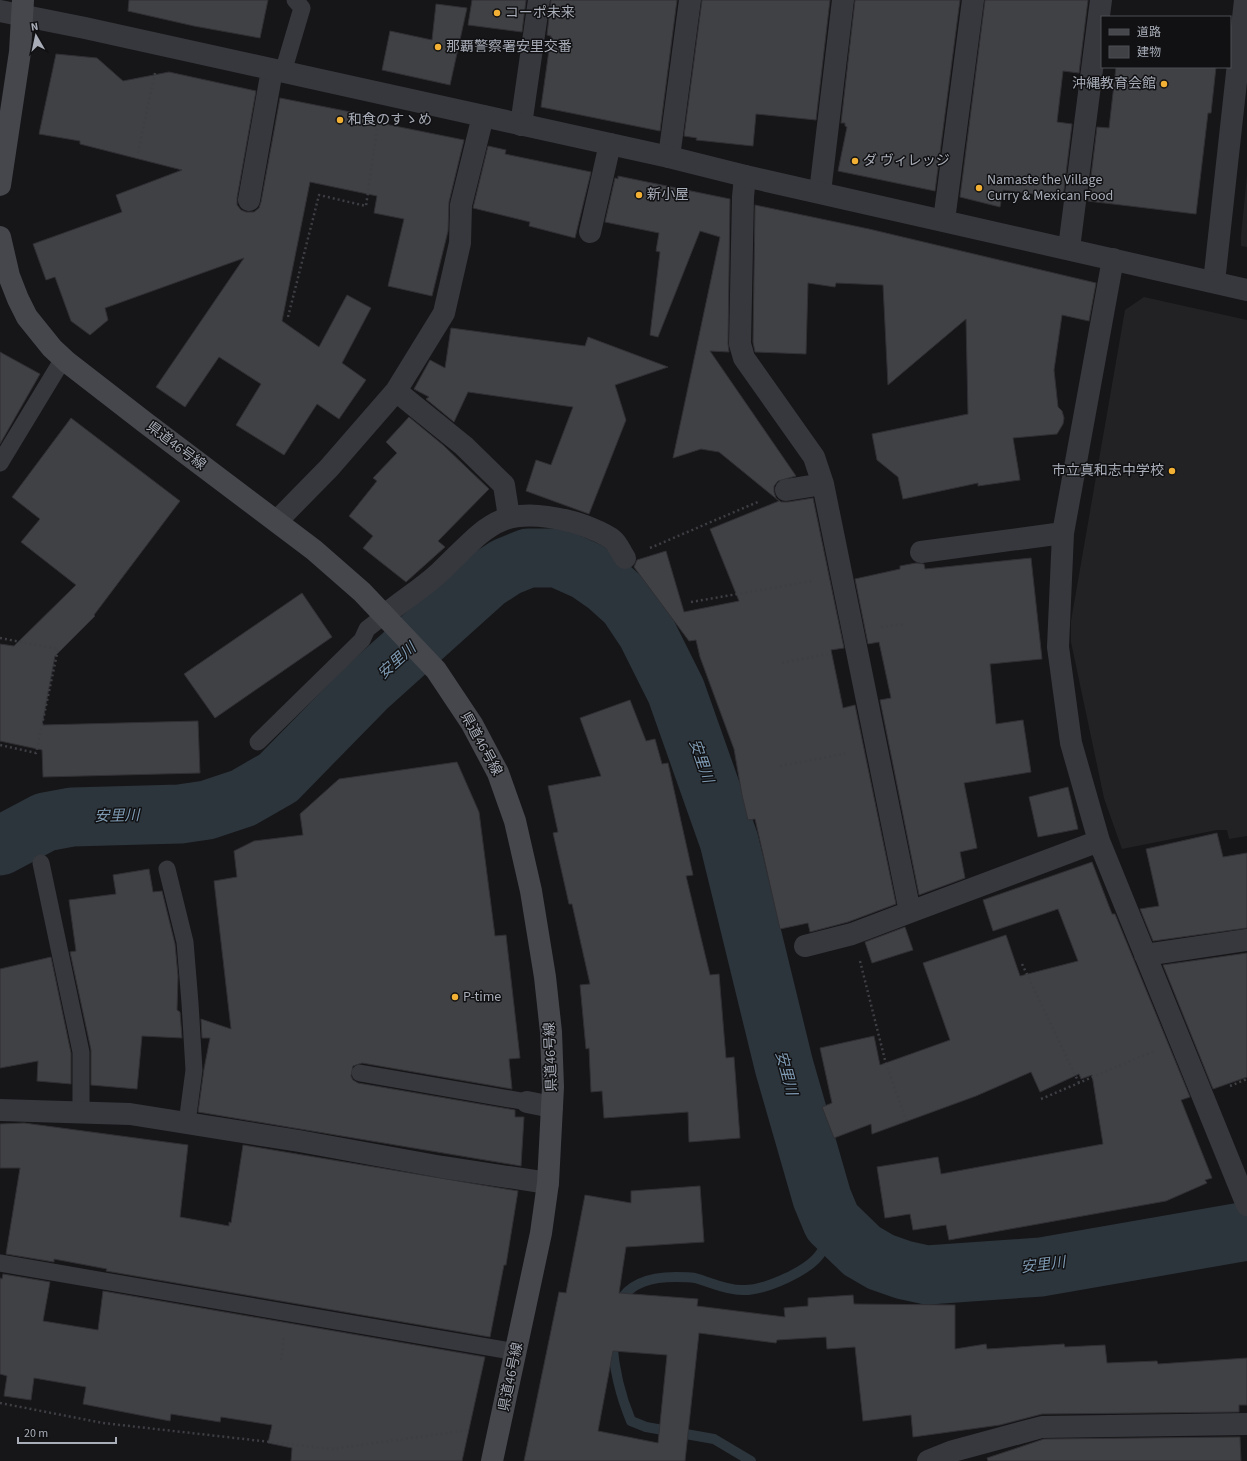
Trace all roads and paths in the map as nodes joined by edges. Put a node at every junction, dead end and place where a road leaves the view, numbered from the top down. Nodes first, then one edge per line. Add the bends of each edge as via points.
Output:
1 (295, 0) edge
2 (539, 0) edge
3 (690, 0) edge
4 (843, 0) edge
5 (973, 0) edge
6 (1101, 0) edge
7 (1245, 0) edge
8 (23, 8) edge
9 (0, 11) edge
10 (277, 71) junction
11 (155, 72) dead end
12 (379, 115) dead end
13 (484, 116) junction
14 (521, 124) junction
15 (610, 144) junction
16 (138, 153) dead end
17 (670, 157) junction
18 (745, 176) junction
19 (0, 185) edge
20 (820, 192) junction
21 (250, 200) dead end
22 (944, 220) junction
23 (590, 232) dead end
24 (0, 237) edge
25 (1069, 248) junction
26 (1114, 259) junction
27 (1214, 282) junction
28 (1247, 290) edge
29 (288, 317) dead end
30 (63, 359) junction
31 (396, 391) junction
32 (0, 463) edge
33 (823, 484) junction
34 (786, 490) joint
35 (509, 517) junction
36 (277, 521) junction
37 (1063, 533) junction
38 (920, 552) dead end
39 (625, 558) joint
40 (841, 577) junction
41 (690, 602) dead end
42 (390, 620) junction
43 (0, 638) edge
44 (856, 649) junction
45 (782, 663) dead end
46 (258, 742) dead end
47 (0, 745) edge
48 (876, 748) junction
49 (780, 766) dead end
50 (1099, 841) junction
51 (41, 863) dead end
52 (168, 869) dead end
53 (910, 912) junction
54 (852, 934) junction
55 (1247, 940) edge
56 (805, 946) dead end
57 (1145, 955) junction
58 (1022, 964) dead end
59 (1180, 1039) junction
60 (360, 1074) dead end
61 (1079, 1084) junction
62 (1041, 1099) dead end
63 (527, 1102) joint
64 (552, 1107) junction
65 (0, 1110) edge
66 (81, 1113) junction
67 (907, 1122) dead end
68 (187, 1123) junction
69 (548, 1183) junction
70 (1247, 1204) edge
71 (0, 1264) edge
72 (516, 1352) junction
73 (0, 1403) edge
74 (1247, 1424) edge
75 (475, 1430) dead end
76 (492, 1461) edge
77 (928, 1461) edge

1 - 10 lane via 302,8
2 - 14 street via 525,65
3 - 17 street
4 - 20 street
5 - 22 street
6 - 25 street
7 - 27 street
8 - 9 street
8 - 10 street via 85,28
8 - 19 main road via 20,52
10 - 13 street
10 - 21 street
11 - 16 path
12 - 29 path via 366,206 319,195
13 - 14 street
13 - 31 street via 462,205 460,243 444,313
14 - 15 street
15 - 17 street
15 - 23 street
17 - 18 street
18 - 20 street
18 - 33 street via 740,344 744,358 814,456
20 - 22 street
22 - 25 street
24 - 30 main road, 県道46号線 via 9,276 27,317
25 - 26 street
26 - 27 street
26 - 37 street
27 - 28 street
30 - 32 lane
30 - 36 main road, 県道46号線
31 - 35 street via 464,446 504,485
31 - 36 street via 329,468
33 - 34 street
33 - 40 street
34 - 39 path
35 - 39 street via 545,515 580,523 614,540
35 - 42 street via 485,529 423,586 410,594
36 - 42 main road, 県道46号線 via 339,571
37 - 38 street
37 - 50 street via 1058,647 1071,743
40 - 41 path
40 - 44 street
42 - 46 lane via 367,629 362,640
42 - 64 main road, 県道46号線 via 436,670 468,718 498,773 515,821 531,891 545,977 551,1032
43 - 47 path via 58,649 36,753
44 - 45 path
44 - 48 street
48 - 49 path
48 - 53 street
50 - 53 street
50 - 57 street
51 - 66 lane via 81,1052
52 - 68 lane via 185,942 188,980 194,1070
53 - 54 street
54 - 56 street
54 - 67 path via 886,1064
55 - 57 street
57 - 59 street
58 - 61 path
59 - 61 path
59 - 70 street
60 - 63 lane
61 - 62 path
63 - 64 street
64 - 69 main road, 県道46号線
65 - 66 street
66 - 68 street via 130,1114
68 - 69 street
69 - 72 main road, 県道46号線 via 541,1234
71 - 72 lane
72 - 76 main road, 県道46号線
73 - 75 path via 103,1424 332,1448
74 - 77 street via 1042,1427 954,1450

